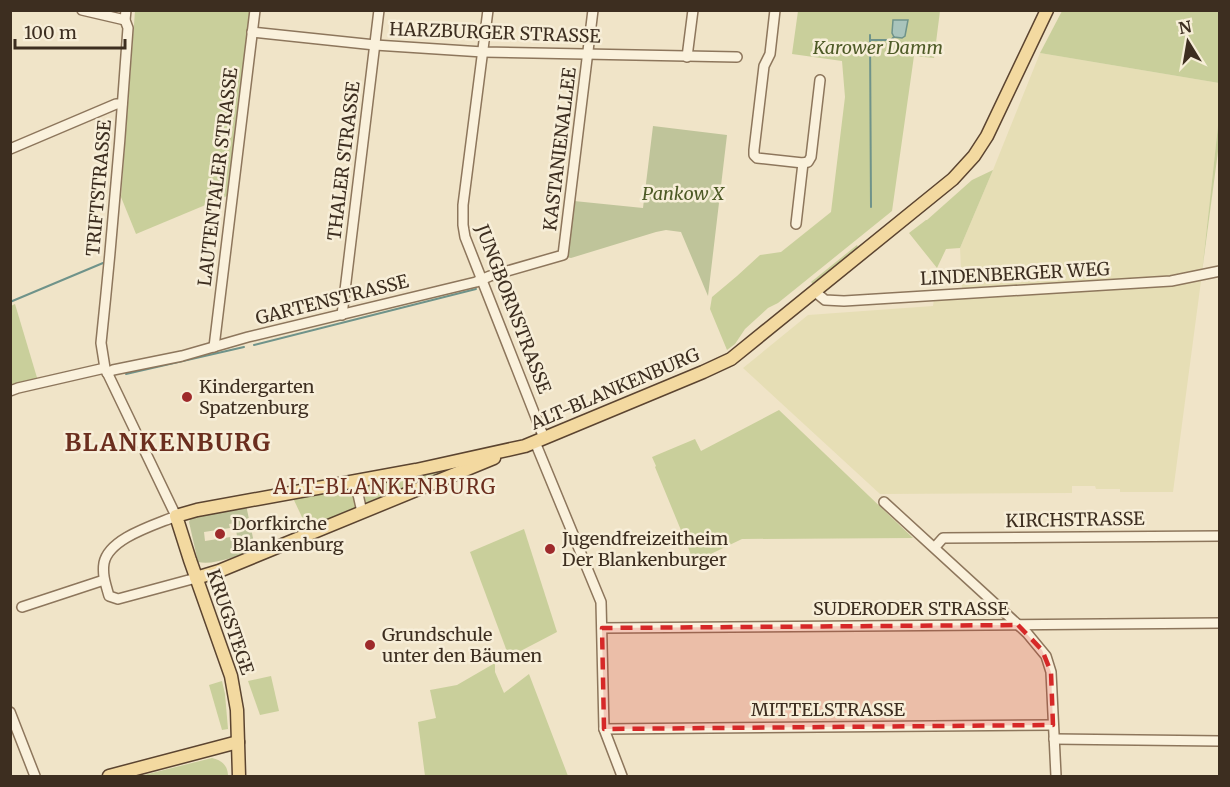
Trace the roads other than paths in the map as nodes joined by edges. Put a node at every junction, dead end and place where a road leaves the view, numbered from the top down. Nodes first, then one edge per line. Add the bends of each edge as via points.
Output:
1 (82, 10) edge
2 (255, 10) edge
3 (379, 10) edge
4 (488, 10) edge
5 (593, 10) edge
6 (693, 10) edge
7 (776, 10) edge
8 (1047, 10) edge
9 (126, 15) edge
10 (252, 32) junction
11 (375, 45) junction
12 (483, 52) junction
13 (588, 54) junction
14 (687, 57) junction
15 (737, 57) dead end
16 (820, 80) dead end
17 (122, 104) junction
18 (10, 148) edge
19 (803, 163) junction
20 (796, 224) dead end
21 (563, 255) joint
22 (1220, 271) edge
23 (482, 279) junction
24 (814, 291) junction
25 (342, 315) junction
26 (214, 347) junction
27 (106, 370) junction
28 (10, 391) edge
29 (540, 440) junction
30 (511, 449) junction
31 (355, 481) junction
32 (884, 502) dead end
33 (362, 512) junction
34 (176, 516) junction
35 (1220, 536) edge
36 (935, 548) junction
37 (196, 578) junction
38 (104, 580) junction
39 (22, 607) dead end
40 (1220, 624) edge
41 (1018, 625) junction
42 (602, 628) junction
43 (10, 712) edge
44 (1053, 725) junction
45 (604, 729) junction
46 (1054, 739) junction
47 (1220, 741) edge
48 (238, 742) junction
49 (35, 777) edge
50 (109, 777) edge
51 (239, 777) edge
52 (622, 777) edge
53 (1056, 777) edge

1 - 9 street
2 - 10 street, LAUTENTALER STRASSE
3 - 11 street, THALER STRASSE
4 - 12 street, JUNGBORNSTRASSE
5 - 13 street, KASTANIENALLEE
6 - 14 street
7 - 19 street via 770,54 764,66 754,154 757,158
8 - 24 main road via 974,156 953,179
9 - 17 street, TRIFTSTRASSE
10 - 11 street, HARZBURGER STRASSE
10 - 26 street, LAUTENTALER STRASSE
11 - 12 street, HARZBURGER STRASSE
11 - 25 street, THALER STRASSE
12 - 13 street, HARZBURGER STRASSE
12 - 23 street, JUNGBORNSTRASSE via 463,206 465,237
13 - 14 street, HARZBURGER STRASSE
13 - 21 street, KASTANIENALLEE
14 - 15 street, HARZBURGER STRASSE
16 - 19 street via 811,157
17 - 18 street
17 - 27 street, TRIFTSTRASSE via 101,343
19 - 20 street
21 - 23 street, GARTENSTRASSE
22 - 24 street, LINDENBERGER WEG via 1171,281 849,301 825,300
23 - 25 street, GARTENSTRASSE
23 - 29 street, JUNGBORNSTRASSE
24 - 29 main road, ALT-BLANKENBURG via 731,359
25 - 26 street, GARTENSTRASSE
26 - 27 street, GARTENSTRASSE
27 - 28 street, GARTENSTRASSE
27 - 34 street, TRIFTSTRASSE
29 - 30 main road, ALT-BLANKENBURG
29 - 42 street, JUNGBORNSTRASSE via 601,602
30 - 31 main road, ALT-BLANKENBURG
30 - 33 main road, ALT-BLANKENBURG
31 - 33 street
31 - 34 main road, ALT-BLANKENBURG
32 - 36 street
33 - 37 main road, ALT-BLANKENBURG
34 - 37 main road, KRUGSTEGE
34 - 38 street, ALT-BLANKENBURG via 116,544 104,562
35 - 36 street, KIRCHSTRASSE via 943,538
36 - 41 street
37 - 38 street, ALT-BLANKENBURG via 117,599 109,596
37 - 48 main road, KRUGSTEGE via 231,676
38 - 39 street
40 - 41 street, SUDERODER STRASSE
41 - 42 street, SUDERODER STRASSE
41 - 44 street via 1049,662
42 - 45 street, JUNGBORNSTRASSE
43 - 49 street
44 - 45 street, MITTELSTRASSE
44 - 46 street
45 - 52 street, JUNGBORNSTRASSE
46 - 47 street
46 - 53 street
48 - 50 main road
48 - 51 main road, KRUGSTEGE

